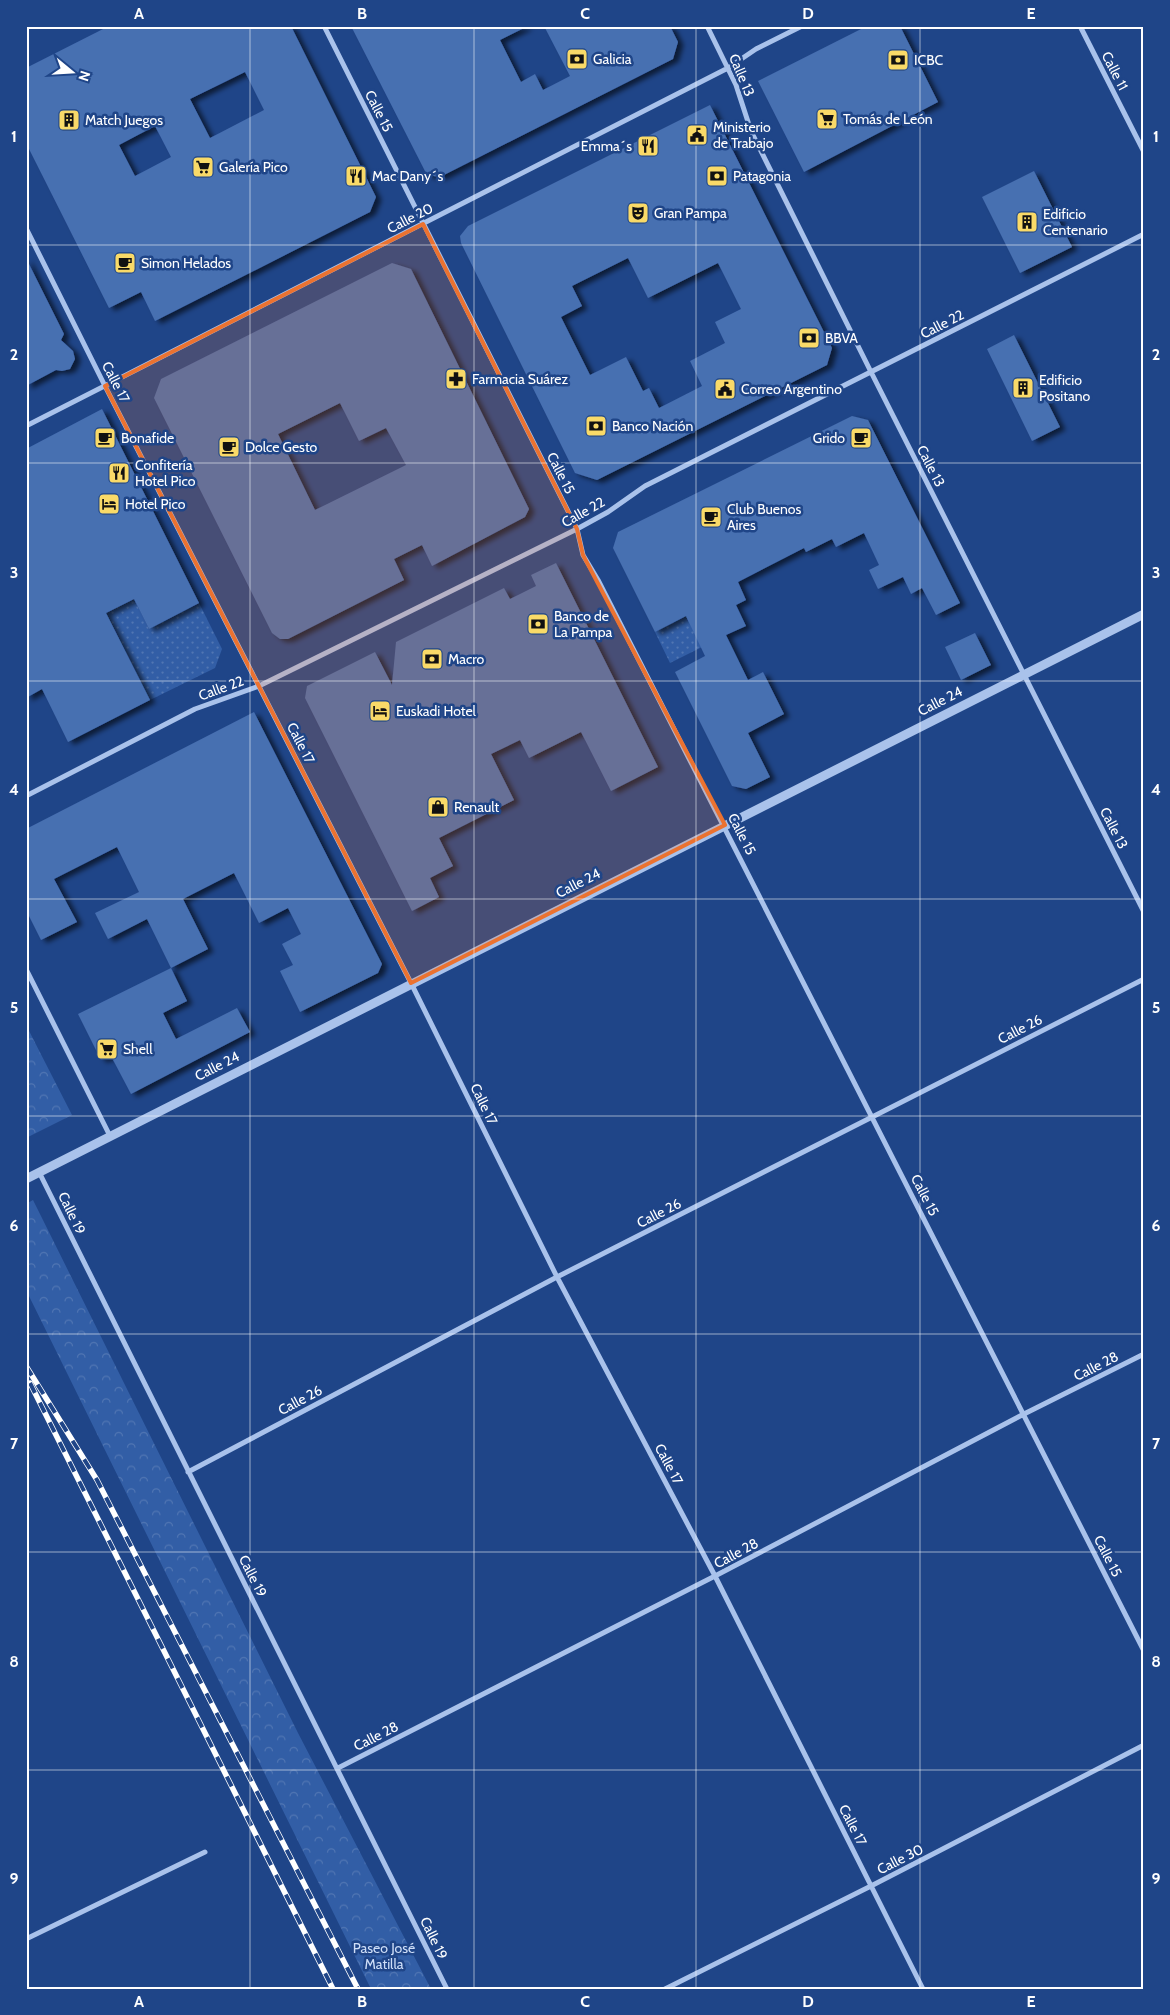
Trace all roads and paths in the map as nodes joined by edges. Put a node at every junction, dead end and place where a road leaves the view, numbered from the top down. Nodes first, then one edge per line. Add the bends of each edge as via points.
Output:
1 (324, 26) edge
2 (707, 26) edge
3 (802, 26) edge
4 (1080, 26) edge
5 (728, 68) junction
6 (1144, 152) edge
7 (423, 224) junction
8 (26, 228) edge
9 (1144, 234) edge
10 (871, 372) junction
11 (104, 386) junction
12 (26, 426) edge
13 (577, 530) junction
14 (1144, 614) edge
15 (1024, 675) junction
16 (259, 686) junction
17 (26, 796) edge
18 (724, 825) junction
19 (1144, 912) edge
20 (26, 969) edge
21 (1144, 979) edge
22 (411, 983) junction
23 (872, 1117) junction
24 (110, 1136) junction
25 (39, 1172) junction
26 (26, 1179) edge
27 (557, 1277) junction
28 (1144, 1354) edge
29 (1024, 1414) junction
30 (188, 1472) junction
31 (715, 1576) junction
32 (1144, 1651) edge
33 (1144, 1746) edge
34 (338, 1768) junction
35 (205, 1852) dead end
36 (871, 1886) junction
37 (26, 1938) edge
38 (447, 1989) edge
39 (665, 1989) edge
40 (923, 1989) edge

1 - 7 street, Calle 15
2 - 5 street, Calle 13
3 - 5 street, Calle 20 via 756,49
4 - 6 street, Calle 11
5 - 7 street, Calle 20
5 - 10 street, Calle 13 via 752,131
7 - 11 street, Calle 20
7 - 13 street, Calle 15
8 - 11 street, Calle 17
9 - 10 street, Calle 22
10 - 13 street, Calle 22 via 645,486
10 - 15 street, Calle 13
11 - 12 street, Calle 20
11 - 16 street, Calle 17
13 - 16 street, Calle 22
13 - 18 street, Calle 15 via 583,555
14 - 15 street, Calle 24
15 - 18 street, Calle 24
15 - 19 street, Calle 13
16 - 17 street, Calle 22 via 195,709
16 - 22 street, Calle 17
18 - 22 street, Calle 24
18 - 23 street, Calle 15
20 - 24 street
21 - 23 street, Calle 26
22 - 24 street, Calle 24
22 - 27 street, Calle 17
23 - 27 street, Calle 26
23 - 29 street, Calle 15
24 - 25 street, Calle 24
25 - 26 street, Calle 24
25 - 30 street, Calle 19
27 - 30 street, Calle 26
27 - 31 street, Calle 17
28 - 29 street, Calle 28
29 - 31 street, Calle 28
29 - 32 street, Calle 15
30 - 34 street, Calle 19
31 - 34 street, Calle 28
31 - 36 street, Calle 17
33 - 36 street, Calle 30
34 - 38 street, Calle 19
35 - 37 street
36 - 39 street, Calle 30
36 - 40 street, Calle 17

